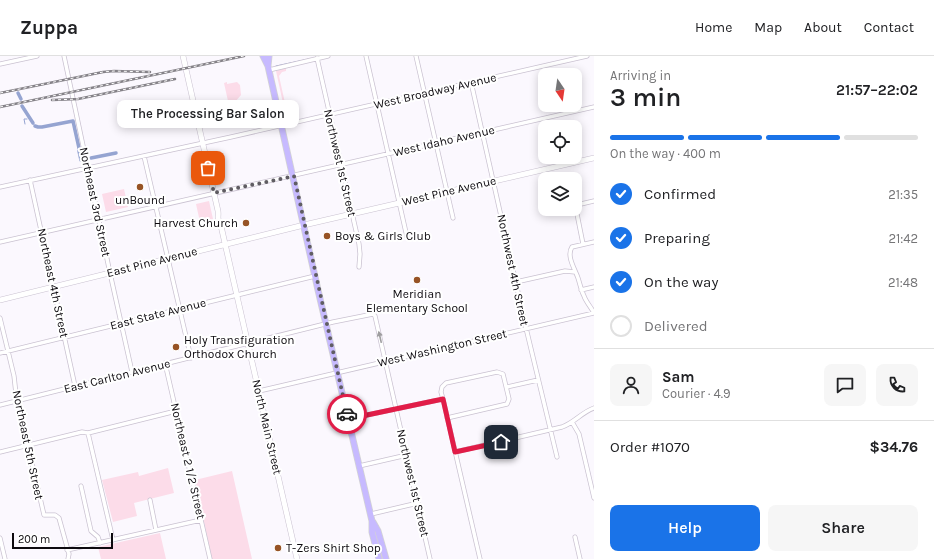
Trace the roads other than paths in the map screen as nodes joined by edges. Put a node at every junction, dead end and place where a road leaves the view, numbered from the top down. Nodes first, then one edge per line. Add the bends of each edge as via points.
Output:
1 (37, 56) edge
2 (64, 56) edge
3 (183, 56) edge
4 (263, 56) edge
5 (269, 56) edge
6 (328, 56) edge
7 (366, 56) edge
8 (416, 56) edge
9 (587, 56) edge
10 (317, 58) junction
11 (0, 64) edge
12 (269, 68) junction
13 (471, 82) junction
14 (424, 93) junction
15 (377, 104) junction
16 (594, 107) edge
17 (330, 115) junction
18 (282, 125) junction
19 (483, 132) junction
20 (202, 143) junction
21 (435, 143) junction
22 (388, 154) junction
23 (144, 156) junction
24 (594, 158) edge
25 (340, 164) junction
26 (87, 168) junction
27 (294, 176) junction
28 (30, 180) junction
29 (494, 181) junction
30 (0, 187) edge
31 (447, 192) junction
32 (214, 193) junction
33 (594, 201) edge
34 (399, 203) junction
35 (156, 206) junction
36 (351, 214) junction
37 (453, 218) dead end
38 (98, 219) junction
39 (304, 225) junction
40 (41, 232) junction
41 (407, 237) dead end
42 (0, 242) edge
43 (594, 242) edge
44 (225, 244) junction
45 (583, 244) junction
46 (168, 258) junction
47 (359, 267) dead end
48 (575, 272) junction
49 (110, 273) junction
50 (315, 276) junction
51 (516, 282) junction
52 (53, 287) junction
53 (594, 287) edge
54 (581, 290) junction
55 (237, 295) junction
56 (0, 300) edge
57 (179, 309) junction
58 (594, 313) edge
59 (373, 314) joint
60 (0, 318) edge
61 (121, 323) junction
62 (326, 324) junction
63 (526, 328) junction
64 (64, 337) junction
65 (248, 344) junction
66 (8, 351) junction
67 (0, 353) edge
68 (191, 358) junction
69 (385, 361) junction
70 (165, 363) junction
71 (132, 372) junction
72 (338, 372) junction
73 (538, 380) junction
74 (76, 386) junction
75 (507, 387) junction
76 (259, 391) junction
77 (443, 399) junction
78 (17, 400) junction
79 (0, 405) edge
80 (396, 408) junction
81 (594, 408) edge
82 (176, 411) junction
83 (447, 418) junction
84 (348, 419) junction
85 (572, 422) junction
86 (551, 431) junction
87 (88, 433) junction
88 (28, 446) junction
89 (0, 452) edge
90 (455, 452) junction
91 (407, 455) junction
92 (557, 457) dead end
93 (359, 466) junction
94 (81, 486) dead end
95 (594, 498) edge
96 (150, 500) dead end
97 (418, 503) junction
98 (370, 514) junction
99 (201, 520) junction
100 (372, 521) junction
101 (156, 530) junction
102 (575, 536) dead end
103 (0, 538) edge
104 (113, 540) junction
105 (100, 543) junction
106 (68, 550) junction
107 (6, 559) edge
108 (68, 559) edge
109 (210, 559) edge
110 (298, 559) edge
111 (379, 559) edge
112 (386, 559) edge
113 (430, 559) edge
114 (480, 559) edge
115 (580, 559) edge

1 - 11 street
2 - 26 street, Northeast 3rd Street
3 - 20 street, North Main Street
4 - 12 main road
5 - 12 main road
6 - 10 street
7 - 15 street
8 - 14 street
9 - 13 street, West Broadway Avenue
10 - 12 street
10 - 17 street, Northwest 1st Street
12 - 18 main road
13 - 14 street, West Broadway Avenue
13 - 19 street, Northwest 4th Street
14 - 15 street, West Broadway Avenue
14 - 21 street
15 - 17 street, West Broadway Avenue
15 - 22 street
16 - 19 street, West Idaho Avenue
17 - 18 street, West Broadway Avenue
17 - 25 street, Northwest 1st Street
18 - 20 street, West Broadway Avenue
18 - 27 main road
19 - 21 street, West Idaho Avenue
19 - 29 street, Northwest 4th Street
20 - 23 street, West Broadway Avenue
20 - 32 street, North Main Street
21 - 22 street, West Idaho Avenue
21 - 31 street
22 - 25 street, West Idaho Avenue
22 - 34 street
23 - 26 street, West Broadway Avenue
23 - 35 street
24 - 29 street, West Pine Avenue
25 - 27 street, West Idaho Avenue
25 - 36 street, Northwest 1st Street
26 - 28 street, West Broadway Avenue
26 - 38 street, Northeast 3rd Street
27 - 32 street, West Idaho Avenue
27 - 39 main road
28 - 30 street, West Broadway Avenue
28 - 40 street, Northeast 4th Street
29 - 31 street, West Pine Avenue
29 - 51 street, Northwest 4th Street
31 - 34 street, West Pine Avenue
31 - 37 street
32 - 35 street, West Idaho Avenue
32 - 44 street, North Main Street
33 - 45 street via 577,207
34 - 36 street, West Pine Avenue
34 - 41 street
35 - 38 street, West Idaho Avenue
35 - 46 street
36 - 39 street, West Pine Avenue
36 - 47 street, Northwest 1st Street via 359,244
38 - 40 street, West Idaho Avenue
38 - 49 street, Northeast 3rd Street
39 - 44 street, East Pine Avenue
39 - 50 main road
40 - 42 street, West Idaho Avenue
40 - 52 street, Northeast 4th Street
43 - 45 street
44 - 46 street, East Pine Avenue
44 - 55 street, North Main Street
45 - 48 street via 570,249
46 - 49 street, East Pine Avenue
46 - 57 street
48 - 51 street via 565,271
48 - 54 street
49 - 52 street, East Pine Avenue
49 - 61 street, Northeast 3rd Street
50 - 55 street, East State Avenue
50 - 62 main road
51 - 63 street, Northwest 4th Street
52 - 56 street, East Pine Avenue
52 - 64 street, Northeast 4th Street
53 - 54 street
54 - 58 street
55 - 57 street, East State Avenue
55 - 65 street, North Main Street
57 - 61 street, East State Avenue
57 - 68 street
58 - 63 street, West Washington Street
59 - 62 street, East Carlton Avenue
69 -> 59 street, Northwest 1st Street
60 - 66 street, Northeast 5th Street
61 - 64 street, East State Avenue
61 - 71 street, Northeast 3rd Street
62 - 65 street, East Carlton Avenue
62 - 72 main road
63 - 69 street, West Washington Street
63 - 73 street, Northwest 4th Street
64 - 66 street, East State Avenue
64 - 74 street, Northeast 4th Street
65 - 68 street, East Carlton Avenue
65 - 76 street, North Main Street
66 - 67 street, East State Avenue
66 - 78 street, Northeast 5th Street
68 - 70 street, East Carlton Avenue
69 - 72 street, West Washington Street
69 - 80 street, Northwest 1st Street
70 - 71 street, East Carlton Avenue
70 - 82 street, Northeast 2 1/2 Street
71 - 74 street, East Carlton Avenue
72 - 76 street, West Washington Street
72 - 84 main road
73 - 75 street
73 - 86 street, Northwest 4th Street
74 - 78 street, East Carlton Avenue
75 - 77 street via 504,376 497,372 446,384 442,387
75 - 83 street via 507,404
76 - 110 street, North Main Street
77 - 80 street
77 - 83 street
78 - 79 street, East Carlton Avenue
78 - 88 street, Northeast 5th Street
80 - 84 street
80 - 91 street, Northwest 1st Street
81 - 85 street
82 - 87 street
82 - 99 street, Northeast 2 1/2 Street
83 - 90 street
84 - 93 main road
85 - 86 street
85 - 95 street via 579,434
86 - 90 street
86 - 92 street, Northwest 4th Street
87 - 88 street via 82,432
87 - 104 street
88 - 89 street
88 - 106 street, Northeast 5th Street via 44,515 55,515 59,518
90 - 114 street
91 - 93 street
91 - 97 street, Northwest 1st Street
93 - 98 main road
94 - 105 street via 92,531
96 - 101 street
97 - 98 street
97 - 113 street, Northwest 1st Street
98 - 100 main road
99 - 101 street
99 - 109 street, Northeast 2 1/2 Street
100 - 111 main road
100 - 112 main road via 378,531
101 - 104 street
102 - 115 street
103 - 107 street
104 - 105 street
105 - 106 street
106 - 108 street, Northeast 5th Street

